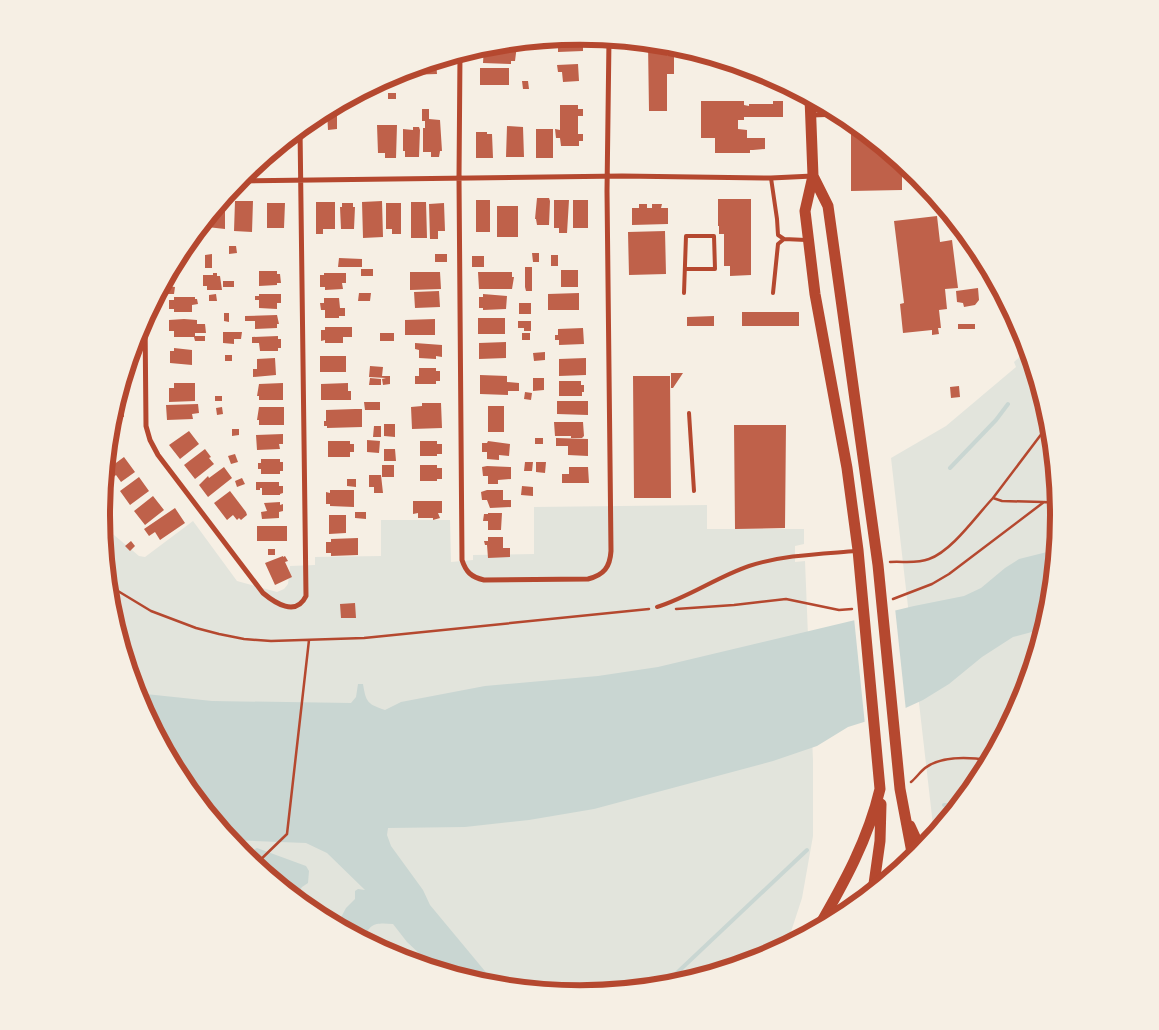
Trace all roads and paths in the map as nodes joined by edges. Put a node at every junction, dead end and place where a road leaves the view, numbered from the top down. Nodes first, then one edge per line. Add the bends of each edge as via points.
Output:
1 (609, 46) edge
2 (460, 61) edge
3 (810, 106) edge
4 (811, 115) junction
5 (825, 115) edge
6 (300, 137) edge
7 (813, 176) junction
8 (607, 177) junction
9 (459, 178) junction
10 (771, 178) junction
11 (249, 181) edge
12 (300, 181) junction
13 (784, 239) junction
14 (808, 241) junction
15 (685, 269) junction
16 (684, 293) dead end
17 (773, 293) dead end
18 (145, 335) edge
19 (689, 413) dead end
20 (1042, 434) edge
21 (694, 491) dead end
22 (993, 498) junction
23 (1044, 502) dead end
24 (858, 550) junction
25 (878, 565) junction
26 (116, 590) edge
27 (656, 607) dead end
28 (643, 611) dead end
29 (309, 640) junction
30 (981, 759) edge
31 (880, 789) junction
32 (900, 789) junction
33 (904, 814) junction
34 (917, 842) edge
35 (910, 849) edge
36 (261, 859) edge
37 (874, 881) edge
38 (825, 915) edge

1 - 8 street
2 - 9 street
3 - 4 main road
4 - 5 street
4 - 7 main road
6 - 12 street
7 - 10 street
7 - 14 main road via 805,211
7 - 25 main road via 828,206
8 - 9 street
8 - 9 street via 610,562 605,571 588,579 484,580 470,574 462,560
8 - 10 street
9 - 12 street
10 - 13 lane via 778,235
11 - 12 street
12 - 18 street via 304,602 288,607 263,593 158,454 146,426
13 - 14 lane
13 - 17 lane via 778,244
14 - 24 main road
15 - 15 lane via 686,236 714,236 715,269
15 - 16 lane
19 - 21 lane
20 - 22 path
22 - 23 path
22 - 25 path via 952,543 929,559
24 - 27 lane via 798,556 749,566
24 - 31 main road
25 - 32 main road
26 - 29 path via 152,611 218,634 253,640
28 - 29 path
29 - 36 path via 287,834
30 - 32 path via 934,762
31 - 37 main road via 880,841
31 - 38 main road via 862,847
32 - 33 main road
33 - 34 main road
33 - 35 main road

